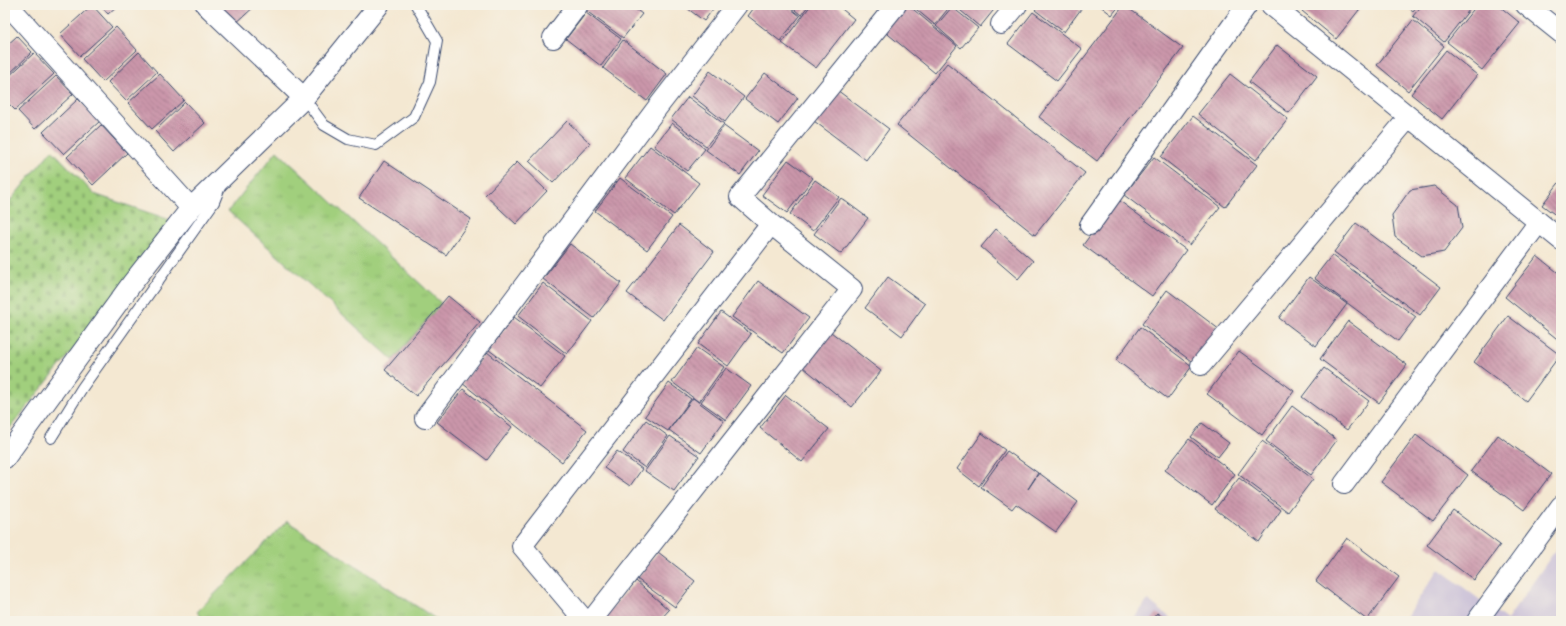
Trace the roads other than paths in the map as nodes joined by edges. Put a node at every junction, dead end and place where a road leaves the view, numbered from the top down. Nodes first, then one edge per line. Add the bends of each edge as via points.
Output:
1 (8, 5) edge
2 (206, 5) edge
3 (379, 5) edge
4 (416, 5) edge
5 (578, 5) edge
6 (738, 5) edge
7 (896, 5) edge
8 (1017, 5) edge
9 (1247, 5) edge
10 (1271, 5) edge
11 (1526, 5) edge
12 (1001, 24) dead end
13 (1561, 33) edge
14 (553, 38) dead end
15 (304, 98) junction
16 (1409, 117) junction
17 (227, 173) junction
18 (190, 208) junction
19 (1539, 222) junction
20 (771, 224) junction
21 (1090, 224) dead end
22 (1561, 240) edge
23 (1201, 365) dead end
24 (425, 418) dead end
25 (51, 438) dead end
26 (5, 458) edge
27 (1344, 484) dead end
28 (1561, 506) edge
29 (585, 621) edge
30 (591, 621) edge
31 (1477, 621) edge

1 - 18 street
2 - 15 street
3 - 15 street
4 - 15 lane via 437,41 430,82 414,117 376,145 348,140 324,125
5 - 14 street
6 - 24 street via 657,108
7 - 20 street via 740,197
8 - 12 street
9 - 21 street
10 - 16 street
11 - 13 street
15 - 17 street
16 - 19 street
16 - 23 street
17 - 18 street
17 - 25 lane via 214,202 82,388
18 - 26 street
19 - 22 street
19 - 27 street
20 - 29 street via 522,546
20 - 30 street via 852,289
28 - 31 street

